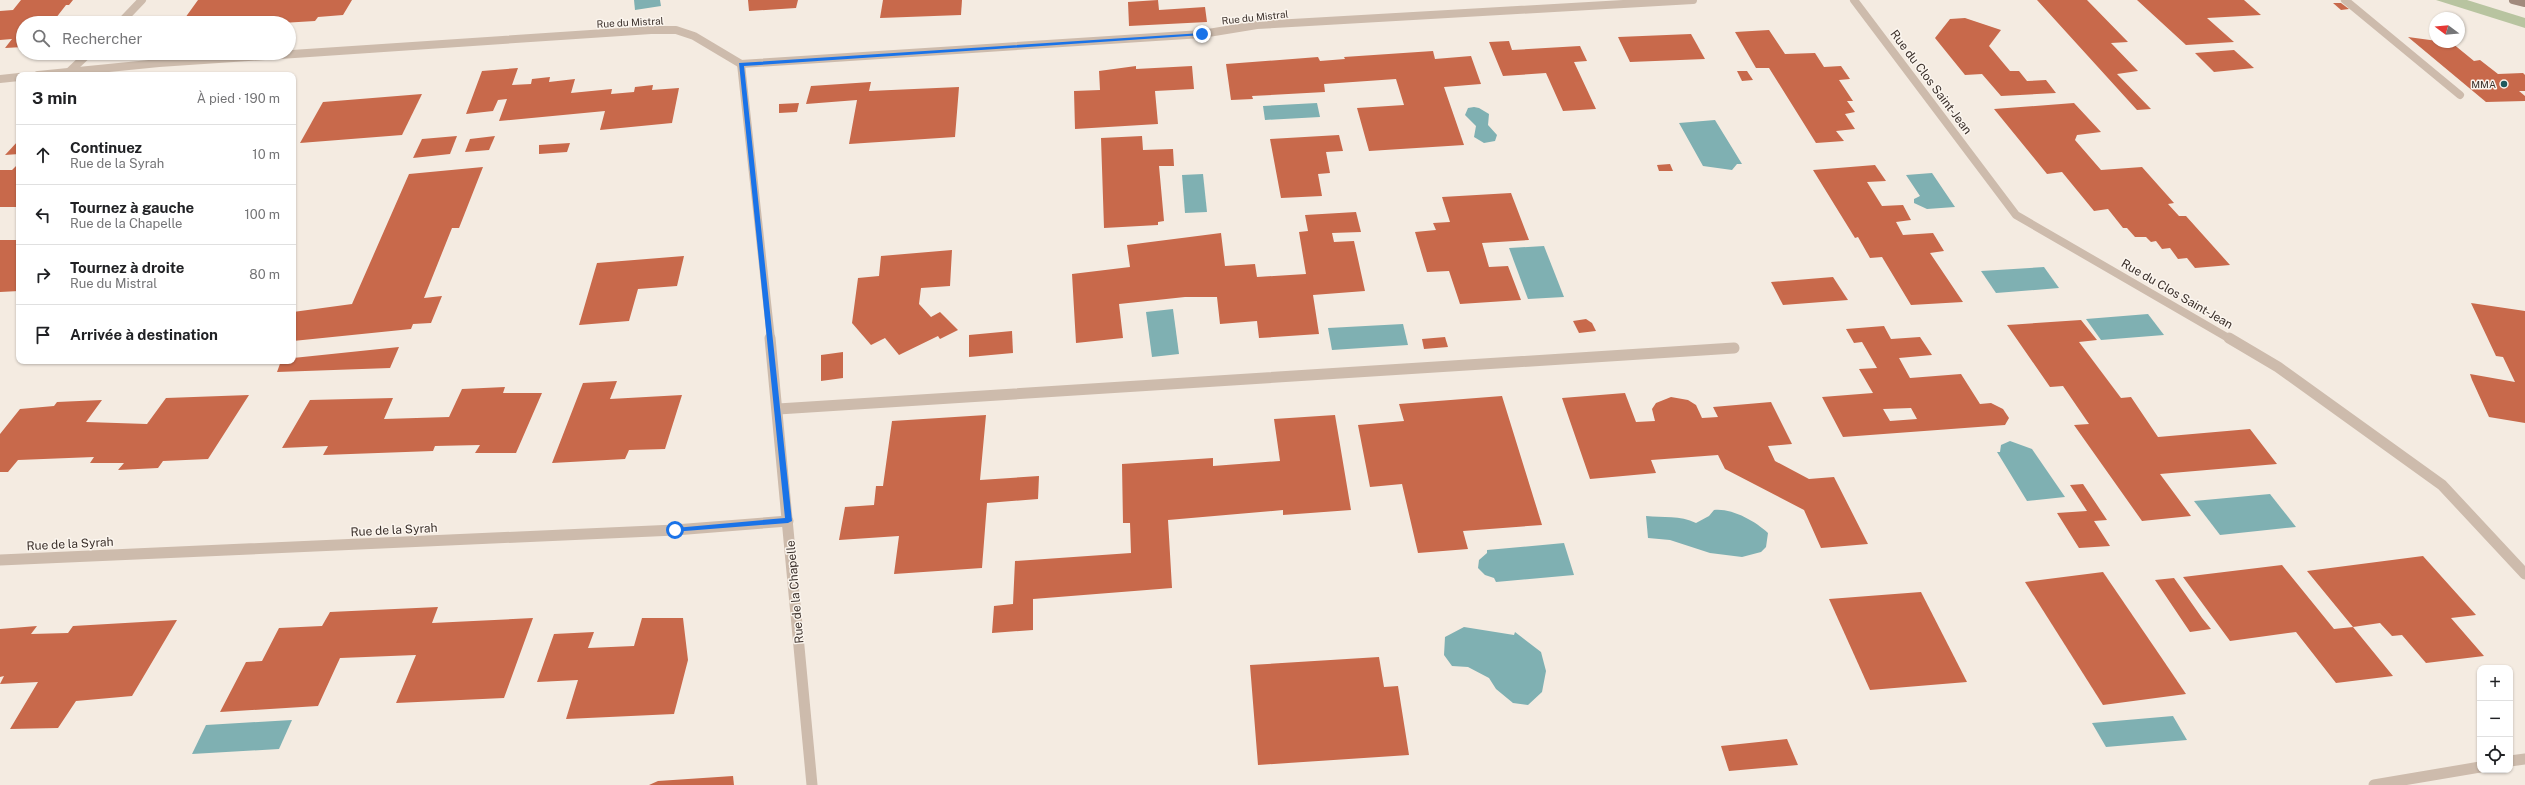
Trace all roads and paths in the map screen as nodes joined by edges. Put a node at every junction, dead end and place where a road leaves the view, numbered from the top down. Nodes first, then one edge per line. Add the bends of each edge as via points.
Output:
1 (142, 0) edge
2 (1693, 0) edge
3 (1854, 0) edge
4 (2345, 0) edge
5 (2513, 0) edge
6 (2525, 4) edge
7 (127, 16) edge
8 (296, 54) edge
9 (82, 60) edge
10 (204, 60) edge
11 (741, 64) junction
12 (69, 72) joint
13 (16, 77) edge
14 (3, 78) edge
15 (0, 85) edge
16 (2460, 95) dead end
17 (1734, 348) dead end
18 (778, 409) junction
19 (788, 521) junction
20 (0, 560) edge
21 (2525, 574) edge
22 (2525, 759) edge
23 (2513, 761) edge
24 (2477, 768) edge
25 (812, 785) edge
26 (2374, 785) edge

1 - 7 street
2 - 11 street, Rue du Mistral via 1257,25 1202,34
3 - 21 street, Rue du Clos Saint-Jean via 2016,215 2278,367 2442,485
4 - 16 street
5 - 6 main road
8 - 11 street, Rue du Mistral via 676,30 694,36
9 - 12 street
10 - 12 street, Rue du Mistral
11 - 18 street, Rue de la Chapelle
13 - 14 street
14 - 15 street
17 - 18 street
18 - 19 street, Rue de la Chapelle
19 - 20 street, Rue de la Syrah via 675,530
19 - 25 street, Rue de la Chapelle
22 - 23 street
24 - 26 street

